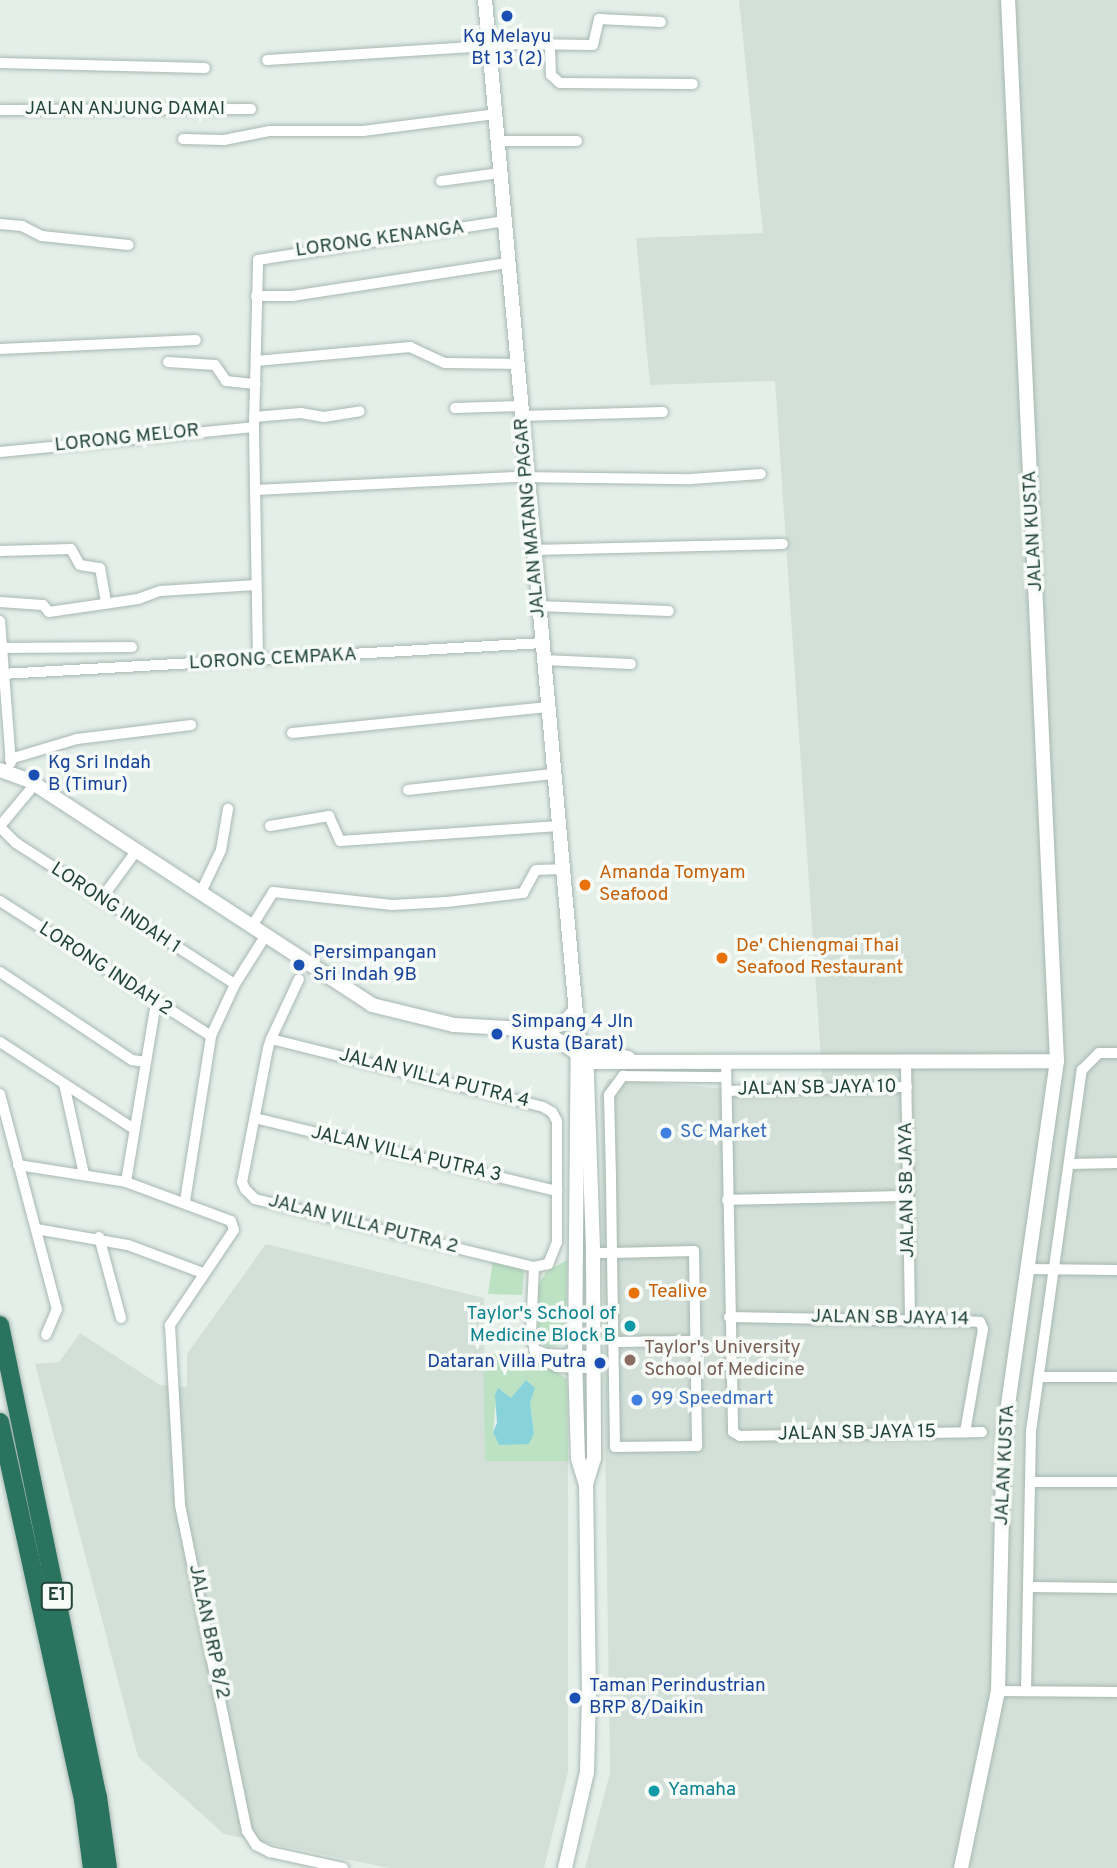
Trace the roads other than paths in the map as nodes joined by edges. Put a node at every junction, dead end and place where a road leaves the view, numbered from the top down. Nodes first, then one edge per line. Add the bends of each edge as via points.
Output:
1 (485, 0) edge
2 (1008, 0) edge
3 (662, 22) dead end
4 (489, 45) junction
5 (550, 47) junction
6 (267, 60) dead end
7 (0, 63) edge
8 (205, 68) dead end
9 (693, 84) dead end
10 (251, 109) dead end
11 (0, 110) edge
12 (495, 114) junction
13 (183, 139) dead end
14 (498, 141) junction
15 (577, 141) dead end
16 (500, 173) junction
17 (441, 181) dead end
18 (504, 221) junction
19 (0, 224) edge
20 (129, 246) dead end
21 (507, 262) junction
22 (256, 296) junction
23 (196, 340) dead end
24 (0, 349) edge
25 (256, 361) junction
26 (168, 362) dead end
27 (517, 364) junction
28 (256, 384) junction
29 (455, 408) dead end
30 (360, 411) dead end
31 (521, 411) junction
32 (663, 412) dead end
33 (254, 422) junction
34 (0, 452) edge
35 (761, 474) dead end
36 (527, 479) junction
37 (256, 490) junction
38 (783, 544) dead end
39 (533, 550) junction
40 (0, 551) edge
41 (256, 585) junction
42 (0, 602) edge
43 (106, 603) junction
44 (538, 606) junction
45 (669, 611) dead end
46 (0, 621) edge
47 (542, 643) junction
48 (132, 647) dead end
49 (2, 648) edge
50 (258, 659) junction
51 (544, 660) junction
52 (631, 664) dead end
53 (2, 674) junction
54 (548, 707) junction
55 (191, 725) dead end
56 (292, 733) dead end
57 (7, 767) edge
58 (554, 774) junction
59 (35, 784) junction
60 (408, 790) dead end
61 (229, 809) dead end
62 (270, 826) dead end
63 (558, 826) junction
64 (0, 827) edge
65 (137, 850) junction
66 (561, 869) junction
67 (201, 892) junction
68 (101, 899) junction
69 (0, 901) edge
70 (252, 926) junction
71 (266, 935) junction
72 (0, 972) edge
73 (299, 979) dead end
74 (235, 984) junction
75 (156, 1003) junction
76 (574, 1012) junction
77 (547, 1030) junction
78 (211, 1037) junction
79 (271, 1039) junction
80 (0, 1042) edge
81 (578, 1047) junction
82 (1117, 1054) edge
83 (637, 1061) junction
84 (1057, 1061) junction
85 (146, 1062) junction
86 (620, 1063) junction
87 (906, 1064) junction
88 (696, 1069) junction
89 (726, 1069) junction
90 (64, 1084) junction
91 (581, 1087) junction
92 (906, 1087) junction
93 (727, 1091) junction
94 (0, 1094) edge
95 (255, 1118) junction
96 (134, 1129) junction
97 (590, 1148) junction
98 (573, 1159) junction
99 (1117, 1163) edge
100 (1070, 1164) junction
101 (18, 1165) junction
102 (84, 1174) junction
103 (126, 1182) junction
104 (557, 1191) junction
105 (908, 1196) junction
106 (727, 1200) junction
107 (185, 1201) junction
108 (36, 1229) junction
109 (99, 1237) junction
110 (593, 1253) junction
111 (612, 1253) junction
112 (534, 1267) junction
113 (1027, 1269) junction
114 (1055, 1269) junction
115 (1117, 1270) edge
116 (204, 1273) junction
117 (729, 1317) junction
118 (909, 1317) junction
119 (121, 1318) dead end
120 (0, 1325) edge
121 (46, 1335) dead end
122 (695, 1341) junction
123 (613, 1342) junction
124 (575, 1362) junction
125 (593, 1362) junction
126 (1039, 1377) junction
127 (1117, 1377) edge
128 (0, 1422) edge
129 (965, 1432) junction
130 (982, 1432) dead end
131 (1030, 1482) junction
132 (1117, 1482) edge
133 (586, 1485) junction
134 (1030, 1587) junction
135 (1117, 1588) edge
136 (998, 1691) junction
137 (1026, 1691) junction
138 (1117, 1692) edge
139 (92, 1868) edge
140 (108, 1868) edge
141 (343, 1868) edge
142 (565, 1868) edge
143 (961, 1868) edge

1 - 4 street, JALAN MATANG PAGAR
2 - 84 street, JALAN KUSTA
3 - 5 street via 600,19 593,45
4 - 5 street
4 - 6 street
4 - 12 street, JALAN MATANG PAGAR
5 - 9 street via 551,75 560,83
7 - 8 street
10 - 11 street, JALAN ANJUNG DAMAI
12 - 13 street via 363,131 270,131 224,140
12 - 14 street, JALAN MATANG PAGAR
14 - 15 street
14 - 16 street, JALAN MATANG PAGAR
16 - 17 street
16 - 18 street, JALAN MATANG PAGAR
18 - 21 street, JALAN MATANG PAGAR
18 - 22 street, LORONG KENANGA via 258,260
19 - 20 street via 22,226 41,236
21 - 22 street via 292,296
21 - 27 street, JALAN MATANG PAGAR
22 - 25 street
23 - 24 street
25 - 27 street via 410,347 445,363
25 - 28 street
26 - 28 street via 215,365 226,381
27 - 31 street, JALAN MATANG PAGAR
28 - 33 street
29 - 31 street
30 - 33 street, LORONG MELOR via 324,417 301,413
31 - 32 street
31 - 36 street, JALAN MATANG PAGAR
33 - 34 street, LORONG MELOR
33 - 37 street
35 - 36 street via 691,479
36 - 37 street
36 - 39 street, JALAN MATANG PAGAR
37 - 41 street
38 - 39 street
39 - 44 street, JALAN MATANG PAGAR
40 - 43 street via 71,549 80,565 100,568
41 - 43 street via 160,591
41 - 50 street
42 - 43 street via 43,605 49,612
44 - 45 street
44 - 47 street, JALAN MATANG PAGAR
46 - 49 street
47 - 50 street, LORONG CEMPAKA
47 - 51 street, JALAN MATANG PAGAR
48 - 49 street
49 - 53 street
50 - 53 street, LORONG CEMPAKA
51 - 52 street
51 - 54 street, JALAN MATANG PAGAR
53 - 57 street
54 - 56 street
54 - 58 street, JALAN MATANG PAGAR
55 - 57 street via 77,739
57 - 59 street
58 - 60 street
58 - 63 street, JALAN MATANG PAGAR
59 - 64 street
59 - 65 street
61 - 67 street via 220,850
62 - 63 street via 329,816 340,841
63 - 66 street, JALAN MATANG PAGAR
64 - 68 street, LORONG INDAH 1 via 16,843
65 - 67 street
65 - 68 street
66 - 70 street via 536,870 523,893 447,902 392,905 273,892
66 - 76 street, JALAN MATANG PAGAR
67 - 70 street
68 - 74 street, LORONG INDAH 1
69 - 75 street, LORONG INDAH 2
70 - 71 street
71 - 74 street
71 - 77 street via 372,1004 407,1017 454,1025
72 - 85 street via 132,1060
73 - 79 street, JALAN VILLA PUTRA 2
74 - 78 street
75 - 78 street, LORONG INDAH 2
75 - 85 street
76 - 77 street
76 - 81 street, JALAN MATANG PAGAR
77 - 81 street
78 - 107 street
79 - 95 street, JALAN VILLA PUTRA 2
79 - 104 street, JALAN VILLA PUTRA 4 via 543,1107 557,1121
80 - 90 street
81 - 83 street
81 - 86 street
81 - 91 street
81 - 91 street via 566,1069
82 - 100 street via 1099,1053 1088,1059 1082,1070
83 - 86 street
83 - 88 street
84 - 87 street
84 - 113 street, JALAN KUSTA
85 - 96 street
86 - 91 street
87 - 89 street
87 - 92 street, JALAN SB JAYA
88 - 89 street
88 - 111 street via 623,1076 613,1084 609,1095
89 - 93 street
90 - 96 street
90 - 102 street
91 - 97 street
91 - 98 street
92 - 93 street, JALAN SB JAYA 10
92 - 105 street, JALAN SB JAYA
93 - 106 street
94 - 101 street
95 - 104 street, JALAN VILLA PUTRA 3
95 - 112 street, JALAN VILLA PUTRA 2 via 243,1182 256,1199
96 - 103 street
97 - 98 street via 580,1162
97 - 110 street
98 - 124 street
99 - 100 street
100 - 114 street
101 - 102 street
101 - 108 street
102 - 103 street
103 - 107 street
104 - 112 street, JALAN VILLA PUTRA 4 via 553,1257 542,1267
105 - 106 street
105 - 118 street, JALAN SB JAYA
106 - 117 street
107 - 116 street via 224,1215 234,1230
108 - 109 street
108 - 121 street via 57,1309
109 - 116 street
109 - 119 street
110 - 111 street
110 - 125 street
111 - 122 street via 694,1251
111 - 123 street
112 - 124 street via 533,1348 544,1362
113 - 114 street
113 - 136 street, JALAN KUSTA via 1004,1433
114 - 115 street
114 - 126 street
116 - 141 street, JALAN BRP 8/2 via 170,1325 180,1506 247,1831 256,1845 270,1852
117 - 118 street, JALAN SB JAYA 14
117 - 129 street, JALAN SB JAYA 15 via 733,1432 740,1436
118 - 129 street, JALAN SB JAYA 14 via 977,1321 983,1326
120 - 140 highway, E1 via 98,1797
122 - 123 street
122 - 123 street via 697,1446 615,1447
124 - 125 street
124 - 133 street via 578,1458
125 - 133 street via 594,1458
126 - 127 street
126 - 131 street
128 - 139 highway, E1 via 83,1800
129 - 130 street, JALAN SB JAYA 15
131 - 132 street
131 - 134 street
133 - 142 street via 588,1748
134 - 135 street
134 - 137 street
136 - 137 street
136 - 143 street, JALAN KUSTA
137 - 138 street

